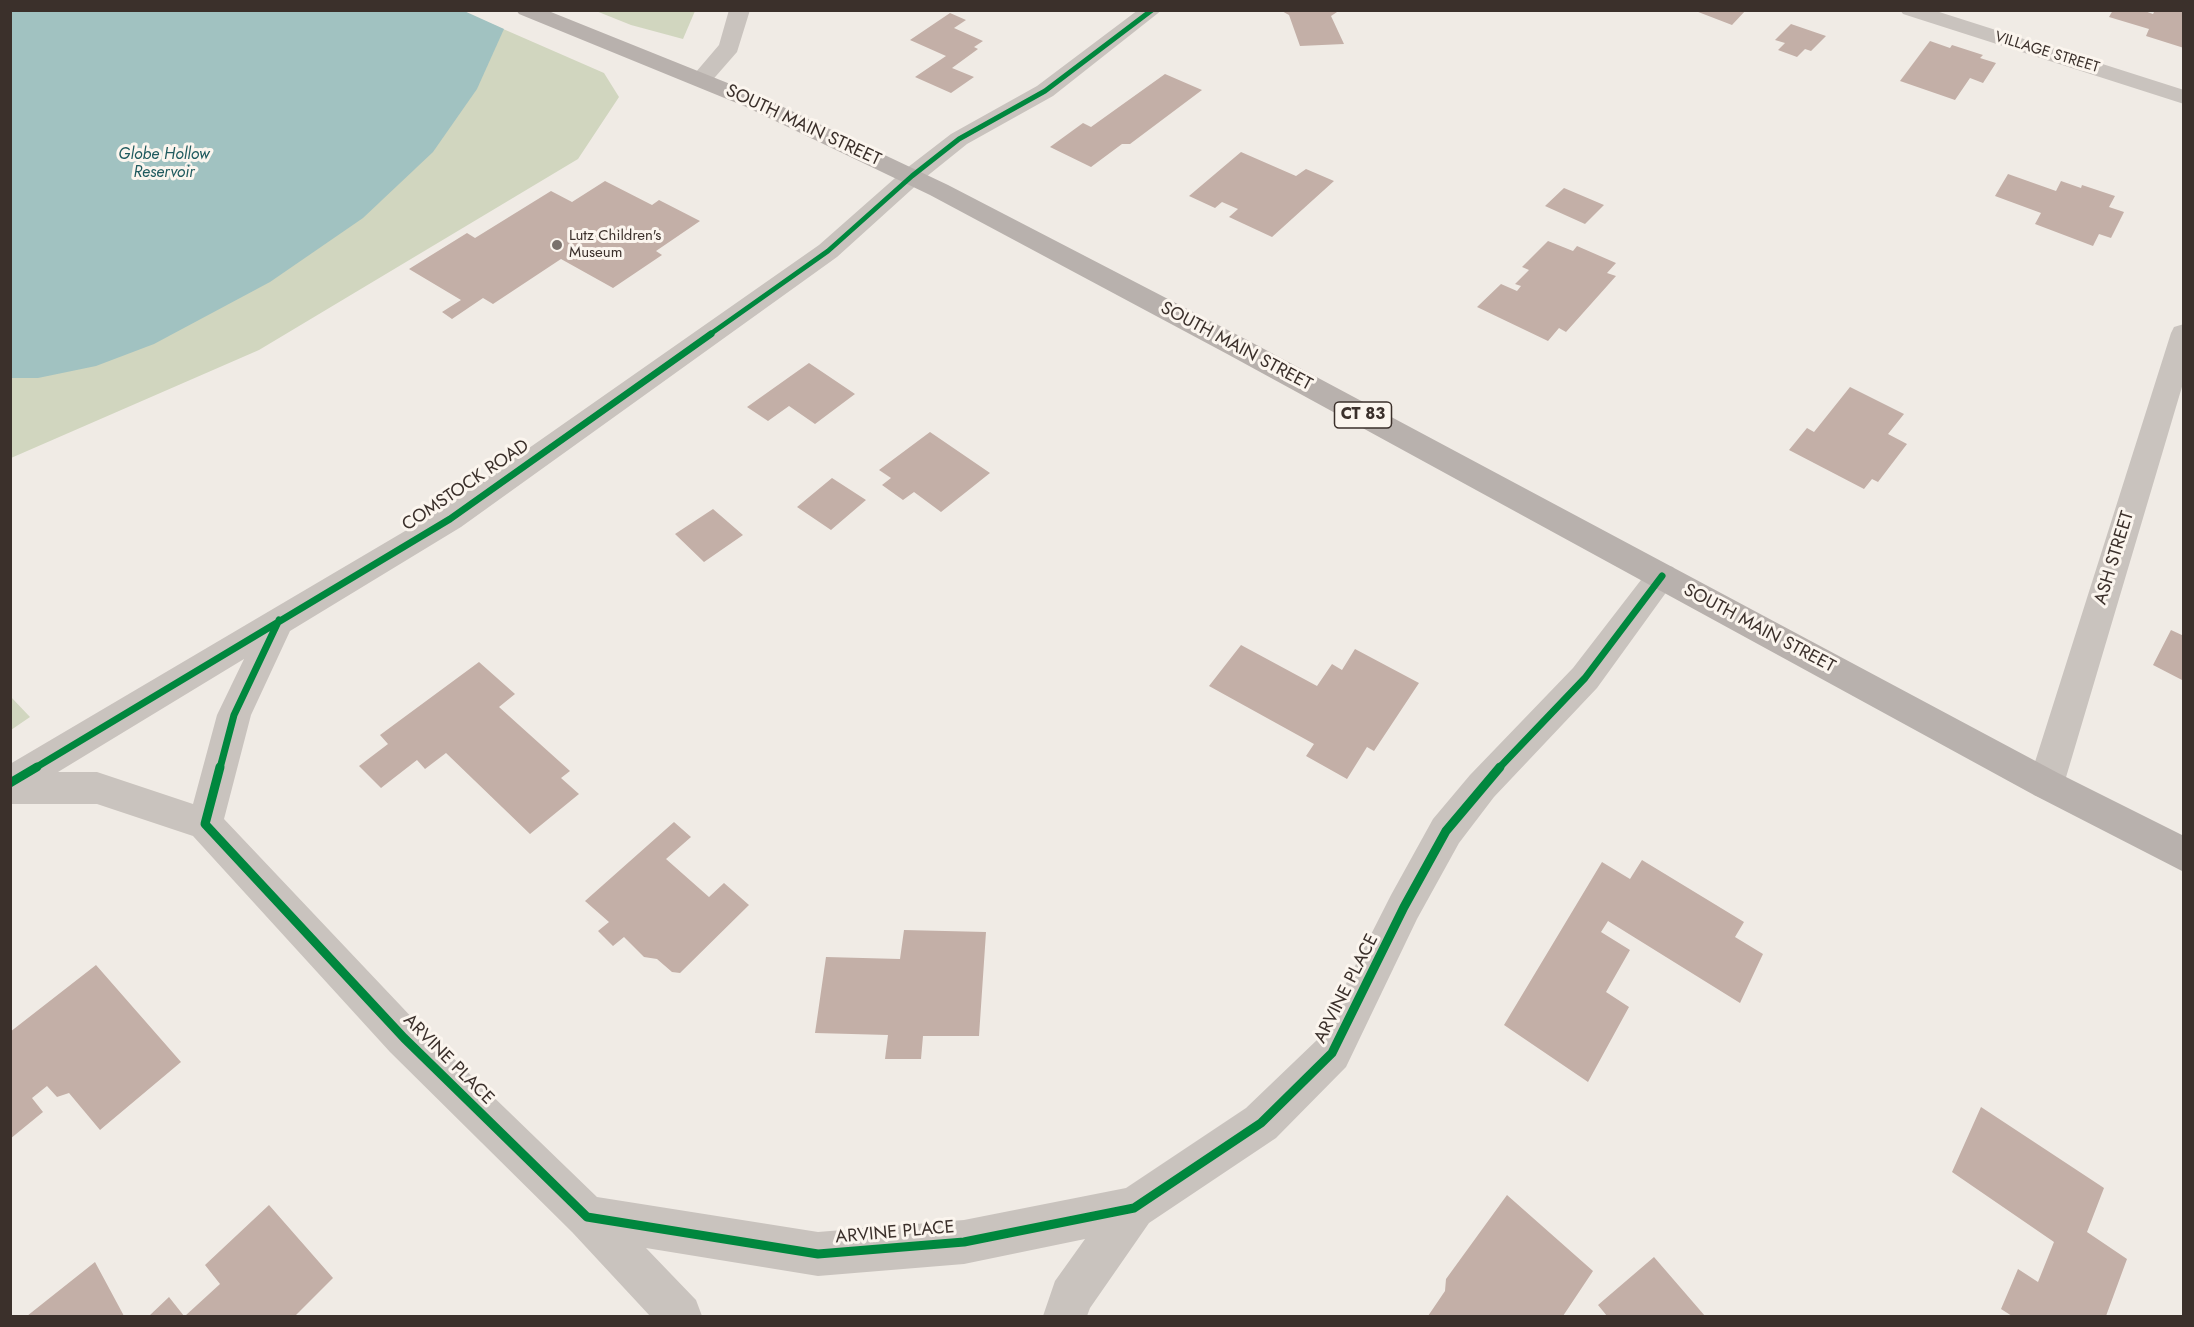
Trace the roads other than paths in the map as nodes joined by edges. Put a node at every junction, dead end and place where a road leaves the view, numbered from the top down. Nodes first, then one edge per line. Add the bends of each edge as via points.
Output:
1 (526, 10) edge
2 (740, 10) edge
3 (1152, 10) edge
4 (1910, 10) edge
5 (701, 80) junction
6 (2184, 97) edge
7 (912, 176) junction
8 (2184, 333) edge
9 (1662, 576) junction
10 (279, 620) junction
11 (10, 783) edge
12 (2046, 784) junction
13 (10, 788) edge
14 (206, 824) junction
15 (2184, 855) edge
16 (1134, 1208) junction
17 (587, 1217) junction
18 (680, 1317) edge
19 (1065, 1317) edge

1 - 5 main road, SOUTH MAIN STREET / CT 83
2 - 5 street via 729,47
3 - 7 street, COMSTOCK ROAD via 1045,91 959,140
4 - 6 street, VILLAGE STREET
5 - 7 main road, SOUTH MAIN STREET / CT 83
7 - 9 main road, SOUTH MAIN STREET / CT 83
7 - 10 street, COMSTOCK ROAD via 828,251 450,519
8 - 12 street, ASH STREET
9 - 12 main road, SOUTH MAIN STREET / CT 83
9 - 16 street, ARVINE PLACE via 1585,678 1482,786 1446,831 1332,1053 1261,1123
10 - 11 street, COMSTOCK ROAD
10 - 14 street via 234,715
12 - 15 main road, SOUTH MAIN STREET / CT 83
13 - 14 street, ARVINE PLACE via 96,788
14 - 17 street, ARVINE PLACE via 404,1038
16 - 17 street, ARVINE PLACE via 964,1242 818,1254
16 - 19 street, ARVINE PLACE via 1071,1297
17 - 18 street, ARVINE PLACE

